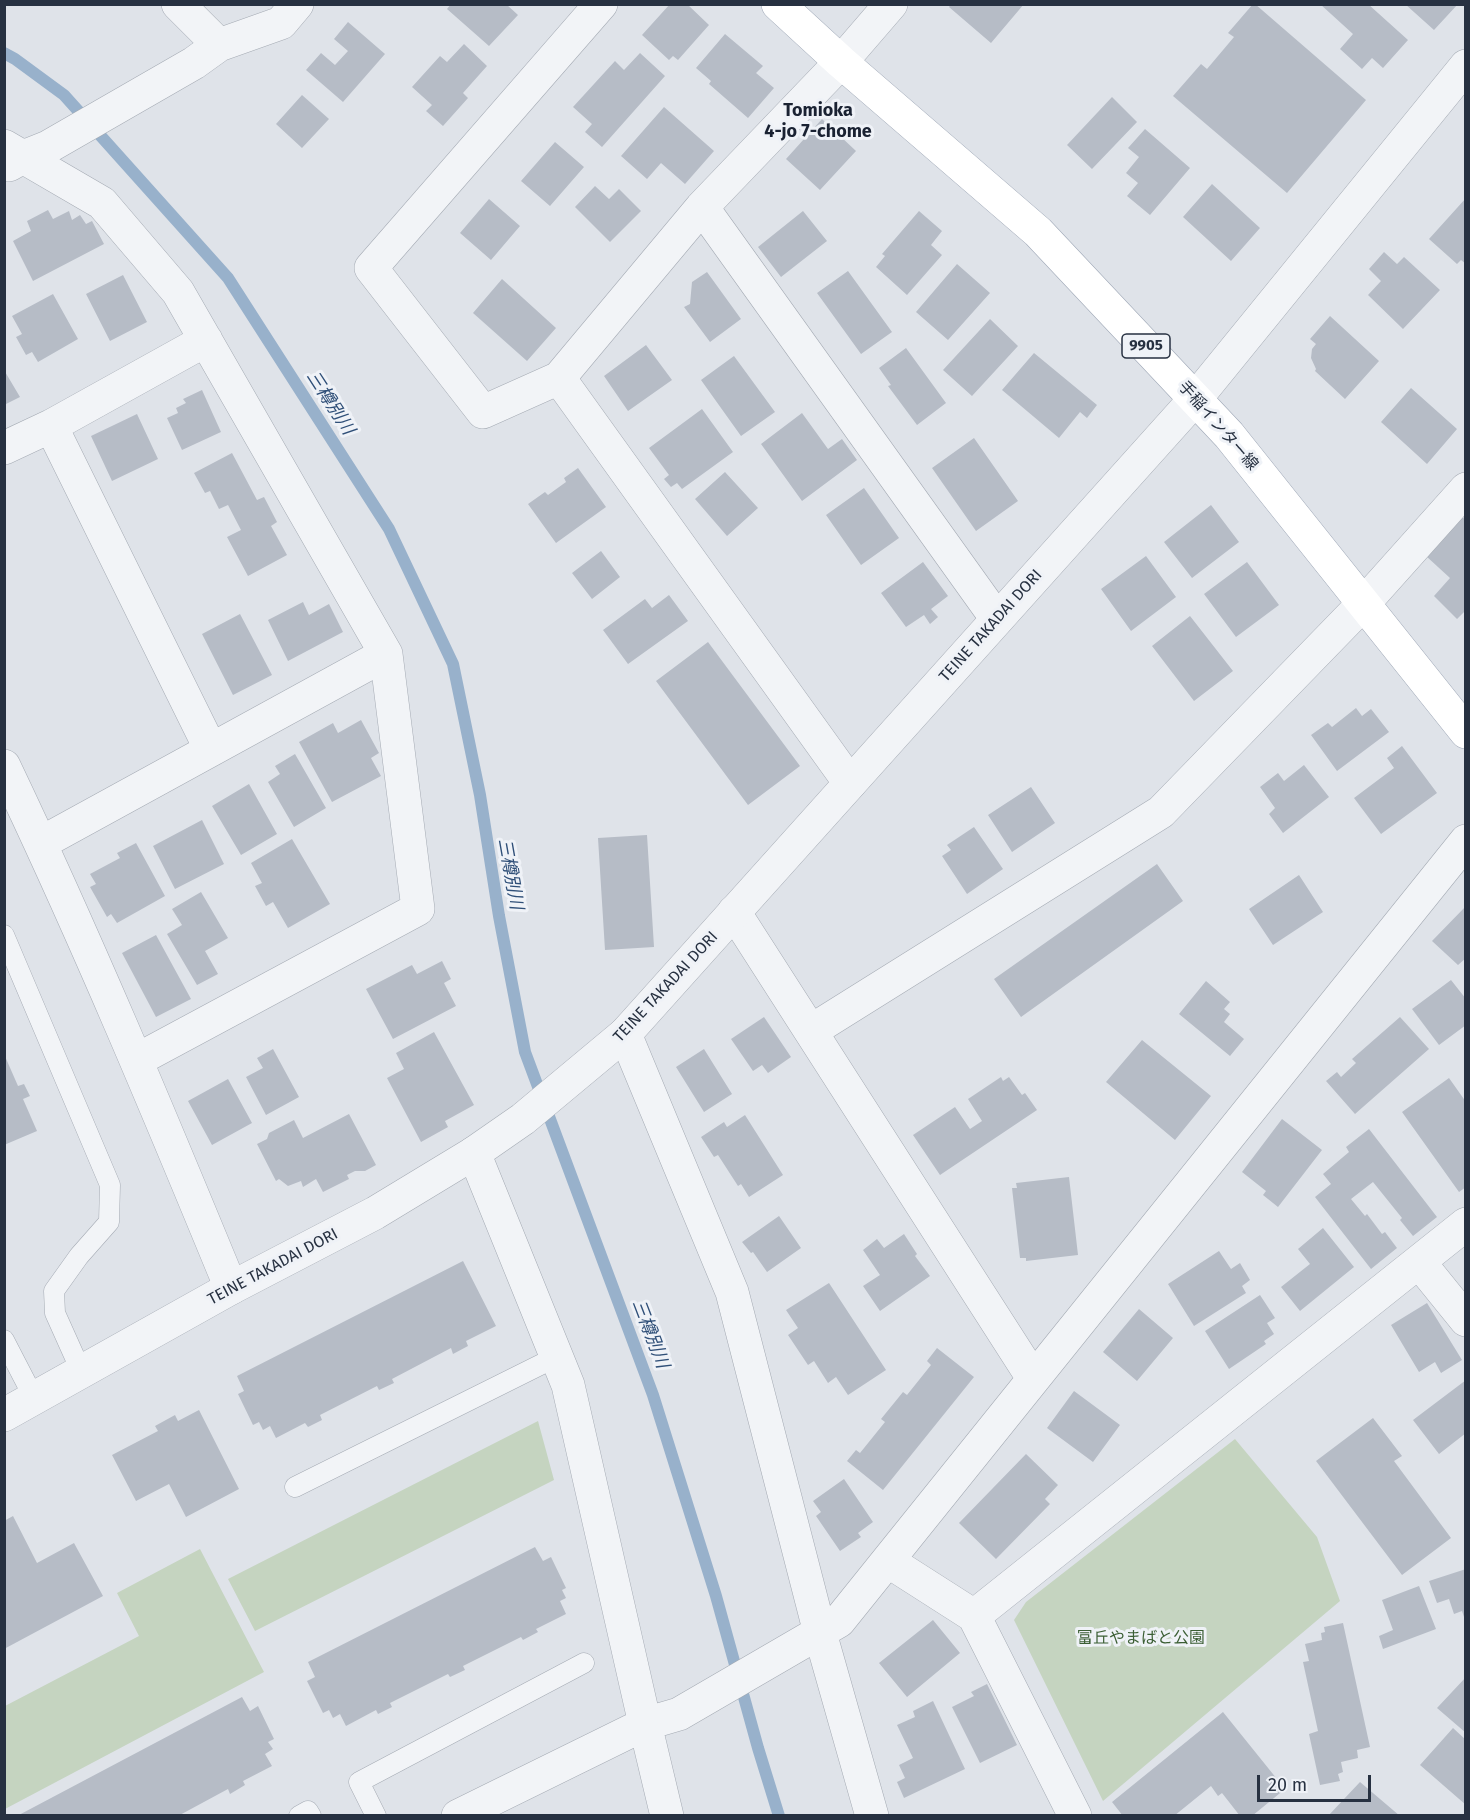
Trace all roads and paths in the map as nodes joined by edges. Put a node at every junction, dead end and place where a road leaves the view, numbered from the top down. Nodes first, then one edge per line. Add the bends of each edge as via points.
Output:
1 (178, 4) edge
2 (297, 4) edge
3 (601, 4) edge
4 (778, 4) edge
5 (891, 4) edge
6 (207, 54) junction
7 (842, 62) junction
8 (1466, 66) edge
9 (20, 154) edge
10 (702, 207) junction
11 (206, 340) junction
12 (559, 378) junction
13 (1196, 398) junction
14 (51, 426) junction
15 (4, 448) edge
16 (1466, 489) edge
17 (1364, 603) junction
18 (997, 619) junction
19 (386, 654) junction
20 (1466, 732) edge
21 (211, 750) junction
22 (4, 766) edge
23 (850, 783) junction
24 (1466, 841) edge
25 (41, 843) junction
26 (734, 912) junction
27 (4, 935) edge
28 (811, 1031) junction
29 (625, 1034) junction
30 (137, 1060) junction
31 (474, 1153) junction
32 (1466, 1224) edge
33 (1419, 1262) junction
34 (231, 1288) junction
35 (1466, 1320) edge
36 (4, 1340) edge
37 (556, 1357) junction
38 (81, 1371) junction
39 (1033, 1378) junction
40 (34, 1398) junction
41 (4, 1415) edge
42 (295, 1487) dead end
43 (888, 1561) junction
44 (974, 1616) junction
45 (820, 1632) junction
46 (584, 1663) dead end
47 (645, 1724) junction
48 (299, 1815) edge
49 (310, 1815) edge
50 (376, 1815) edge
51 (458, 1815) edge
52 (667, 1815) edge
53 (872, 1815) edge
54 (1075, 1815) edge

1 - 6 street
2 - 6 street via 281,23
3 - 12 street via 371,268 483,412
4 - 7 main road, 手稲インター線 / 9905
5 - 7 street
6 - 9 street
7 - 10 street
7 - 13 main road, 手稲インター線 / 9905 via 1038,232
8 - 13 street, TEINE TAKADAI DORI
9 - 11 street via 102,203 178,292
10 - 12 street
10 - 18 street
11 - 14 street
11 - 19 street
12 - 23 street
13 - 17 main road, 手稲インター線 / 9905
13 - 18 street, TEINE TAKADAI DORI
14 - 15 street
14 - 21 street
16 - 17 street
17 - 20 main road, 手稲インター線 / 9905
17 - 28 street via 1161,812
18 - 23 street, TEINE TAKADAI DORI
19 - 21 street
19 - 30 street via 417,909
21 - 25 street
22 - 25 street
23 - 26 street, TEINE TAKADAI DORI
24 - 39 street
25 - 30 street
26 - 28 street
26 - 29 street, TEINE TAKADAI DORI
27 - 38 lane via 110,1185 109,1222 54,1292 55,1313
28 - 39 street
29 - 31 street, TEINE TAKADAI DORI via 523,1119
29 - 45 street via 732,1292
30 - 34 street
31 - 34 street, TEINE TAKADAI DORI via 375,1213
31 - 37 street
32 - 33 street
33 - 35 street
33 - 44 street
34 - 38 street, TEINE TAKADAI DORI
36 - 40 lane
37 - 42 lane
37 - 47 street via 568,1384
38 - 40 street, TEINE TAKADAI DORI
39 - 43 street
40 - 41 street, TEINE TAKADAI DORI
43 - 44 street
43 - 45 street via 839,1621
44 - 54 street
45 - 47 street via 679,1713
45 - 53 street
46 - 50 lane via 358,1782
47 - 51 street
47 - 52 street
48 - 49 lane via 308,1811

